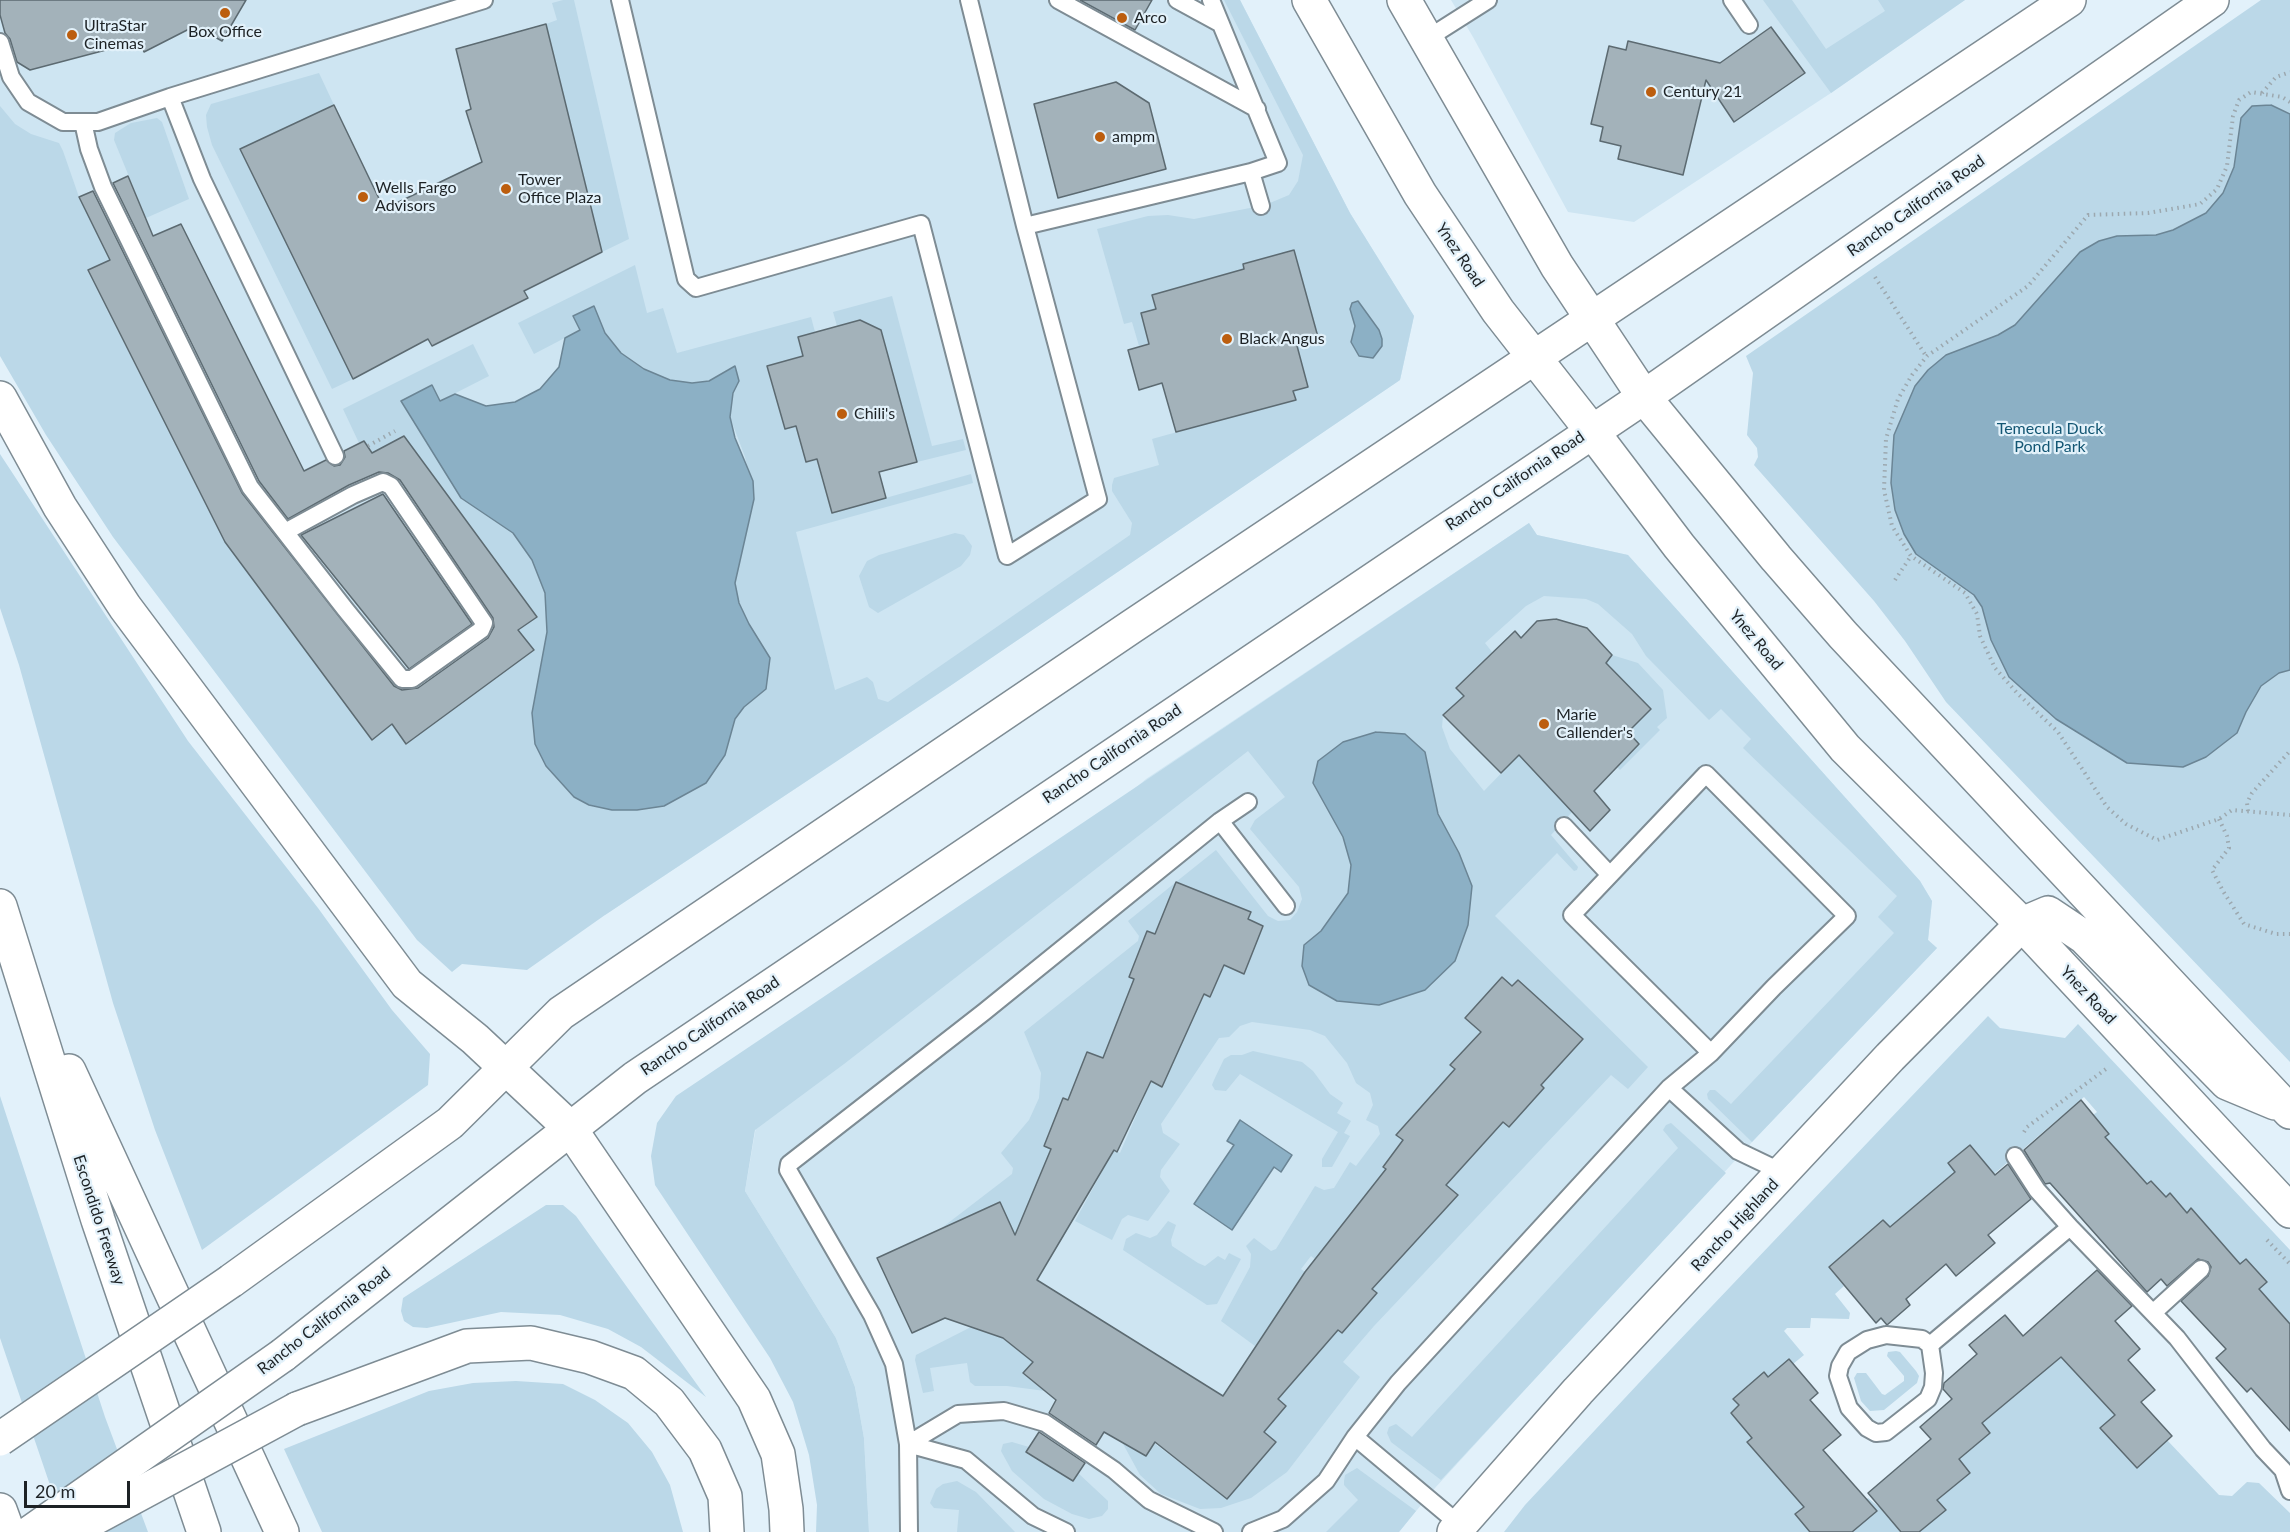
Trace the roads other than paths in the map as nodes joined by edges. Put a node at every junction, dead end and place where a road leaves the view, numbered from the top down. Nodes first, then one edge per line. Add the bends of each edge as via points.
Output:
1 (484, 0) edge
2 (620, 0) edge
3 (969, 0) edge
4 (1058, 0) edge
5 (1177, 0) edge
6 (1211, 0) edge
7 (1309, 0) edge
8 (1404, 0) edge
9 (1488, 0) edge
10 (1732, 0) edge
11 (2068, 0) edge
12 (2212, 0) edge
13 (1221, 24) junction
14 (1749, 25) dead end
15 (1425, 40) junction
16 (0, 42) edge
17 (170, 97) junction
18 (1257, 110) junction
19 (83, 122) junction
20 (1251, 172) junction
21 (1260, 206) dead end
22 (1025, 226) junction
23 (1591, 320) junction
24 (1534, 357) junction
25 (1644, 397) junction
26 (0, 398) edge
27 (1591, 430) junction
28 (335, 456) dead end
29 (285, 532) junction
30 (1248, 802) dead end
31 (1220, 821) junction
32 (1564, 826) dead end
33 (1610, 875) junction
34 (0, 906) edge
35 (1286, 906) dead end
36 (2022, 924) junction
37 (11, 944) junction
38 (1712, 1053) junction
39 (506, 1068) junction
40 (1669, 1088) junction
41 (2288, 1110) edge
42 (569, 1127) junction
43 (2015, 1156) road end
44 (1784, 1173) junction
45 (2290, 1211) edge
46 (2070, 1227) junction
47 (2201, 1269) dead end
48 (2154, 1312) junction
49 (1930, 1345) junction
50 (1355, 1437) junction
51 (0, 1439) edge
52 (908, 1444) junction
53 (2287, 1471) edge
54 (2290, 1491) edge
55 (0, 1510) edge
56 (1457, 1529) edge
57 (8, 1532) edge
58 (31, 1532) edge
59 (69, 1532) edge
60 (204, 1532) edge
61 (282, 1532) edge
62 (727, 1532) edge
63 (787, 1532) edge
64 (909, 1532) edge
65 (1066, 1532) edge
66 (1214, 1532) edge
67 (1251, 1532) edge

1 - 17 lane
2 - 22 lane via 686,279 696,288 921,224 1007,556 1098,499
3 - 22 lane
4 - 18 lane
5 - 13 lane
6 - 13 lane
7 - 24 main road, Ynez Road via 1420,194 1498,311
8 - 15 main road
9 - 15 lane
10 - 14 lane
11 - 23 main road
12 - 25 main road, Rancho California Road
13 - 18 lane
15 - 23 main road
16 - 19 lane via 11,77 28,102 63,122
17 - 19 lane via 98,122
17 - 28 lane via 202,179
18 - 20 lane via 1278,163
19 - 29 lane via 103,187 250,487
20 - 21 lane
20 - 22 lane
23 - 24 main road
23 - 25 main road
24 - 27 main road, Ynez Road
24 - 39 main road via 561,1013
25 - 27 main road, Rancho California Road
25 - 41 main road via 1843,635
26 - 39 main road via 60,507 125,607 407,984
27 - 36 main road, Ynez Road via 1679,546 1845,748
27 - 42 main road, Rancho California Road via 635,1077
29 - 29 lane via 402,679 412,679 481,630 484,623 391,486 383,483 353,495
30 - 31 lane
31 - 35 lane
31 - 52 lane via 789,1164 788,1170 872,1315 894,1364
32 - 33 lane
33 - 38 lane via 1572,915
33 - 38 lane via 1706,774 1847,916
34 - 37 main road, Escondido Freeway
36 - 41 main road via 2048,913 2084,937 2227,1083
36 - 44 main road, Rancho Highland via 1890,1057
36 - 45 main road, Ynez Road
37 - 60 main road, Escondido Freeway via 98,1220
37 - 61 main road
38 - 40 lane
39 - 42 main road
39 - 51 main road, bridge via 450,1123 231,1281
40 - 44 lane via 1738,1151
40 - 50 lane via 1398,1383
42 - 58 main road, Rancho California Road, bridge via 283,1355
42 - 63 main road via 754,1399 778,1454
43 - 46 lane via 2037,1190
44 - 56 main road, Rancho Highland via 1578,1391
46 - 48 lane
46 - 49 lane
47 - 48 lane
48 - 53 lane via 2263,1449
49 - 49 lane via 1922,1339 1886,1335 1867,1340 1848,1352 1838,1376 1849,1408 1866,1428 1886,1432 1928,1399 1934,1373
50 - 56 lane
50 - 67 lane via 1326,1481 1283,1519
52 - 64 lane
52 - 65 lane via 966,1460 1034,1516
52 - 66 lane via 958,1414 1004,1412 1045,1423 1106,1464 1149,1500
53 - 54 lane
55 - 57 main road
59 - 62 main road, bridge via 297,1409 467,1346 531,1343 634,1372 669,1402 705,1450 724,1496

